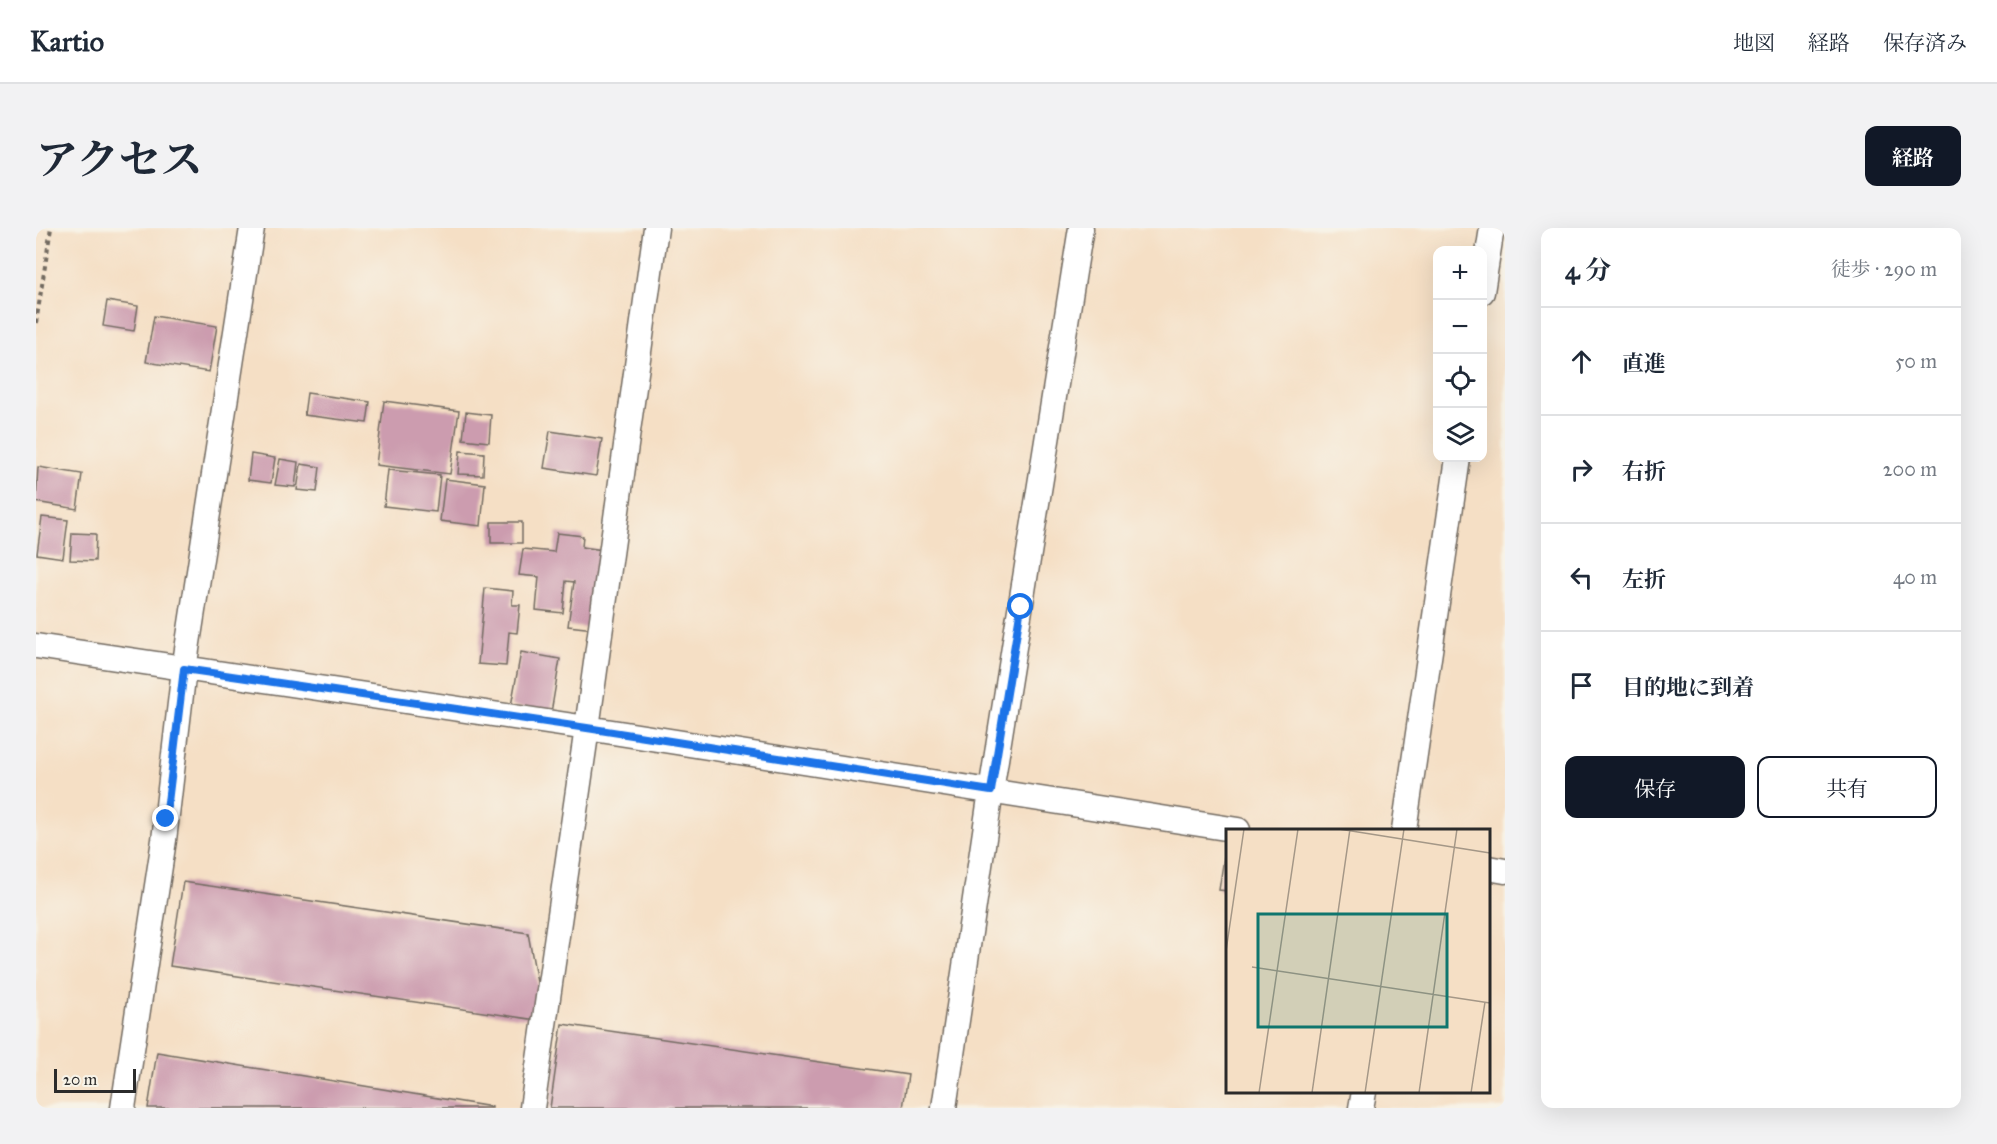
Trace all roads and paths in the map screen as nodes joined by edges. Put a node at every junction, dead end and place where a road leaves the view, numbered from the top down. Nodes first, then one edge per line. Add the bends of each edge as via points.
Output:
1 (51, 228) edge
2 (252, 228) edge
3 (656, 228) edge
4 (1081, 228) edge
5 (1492, 228) edge
6 (1487, 260) edge
7 (36, 323) edge
8 (1457, 462) edge
9 (36, 646) edge
10 (184, 669) junction
11 (587, 728) junction
12 (991, 791) junction
13 (1226, 829) edge
14 (1404, 829) edge
15 (1490, 868) edge
16 (1505, 871) edge
17 (1364, 1093) edge
18 (123, 1108) edge
19 (532, 1108) edge
20 (944, 1108) edge
21 (1361, 1108) edge

1 - 7 path
2 - 10 street
3 - 11 street
4 - 12 street
5 - 6 street
8 - 14 street
9 - 10 street
10 - 11 street
10 - 18 street via 164,840
11 - 12 street
11 - 19 street
12 - 13 street
12 - 20 street
15 - 16 street
17 - 21 street

